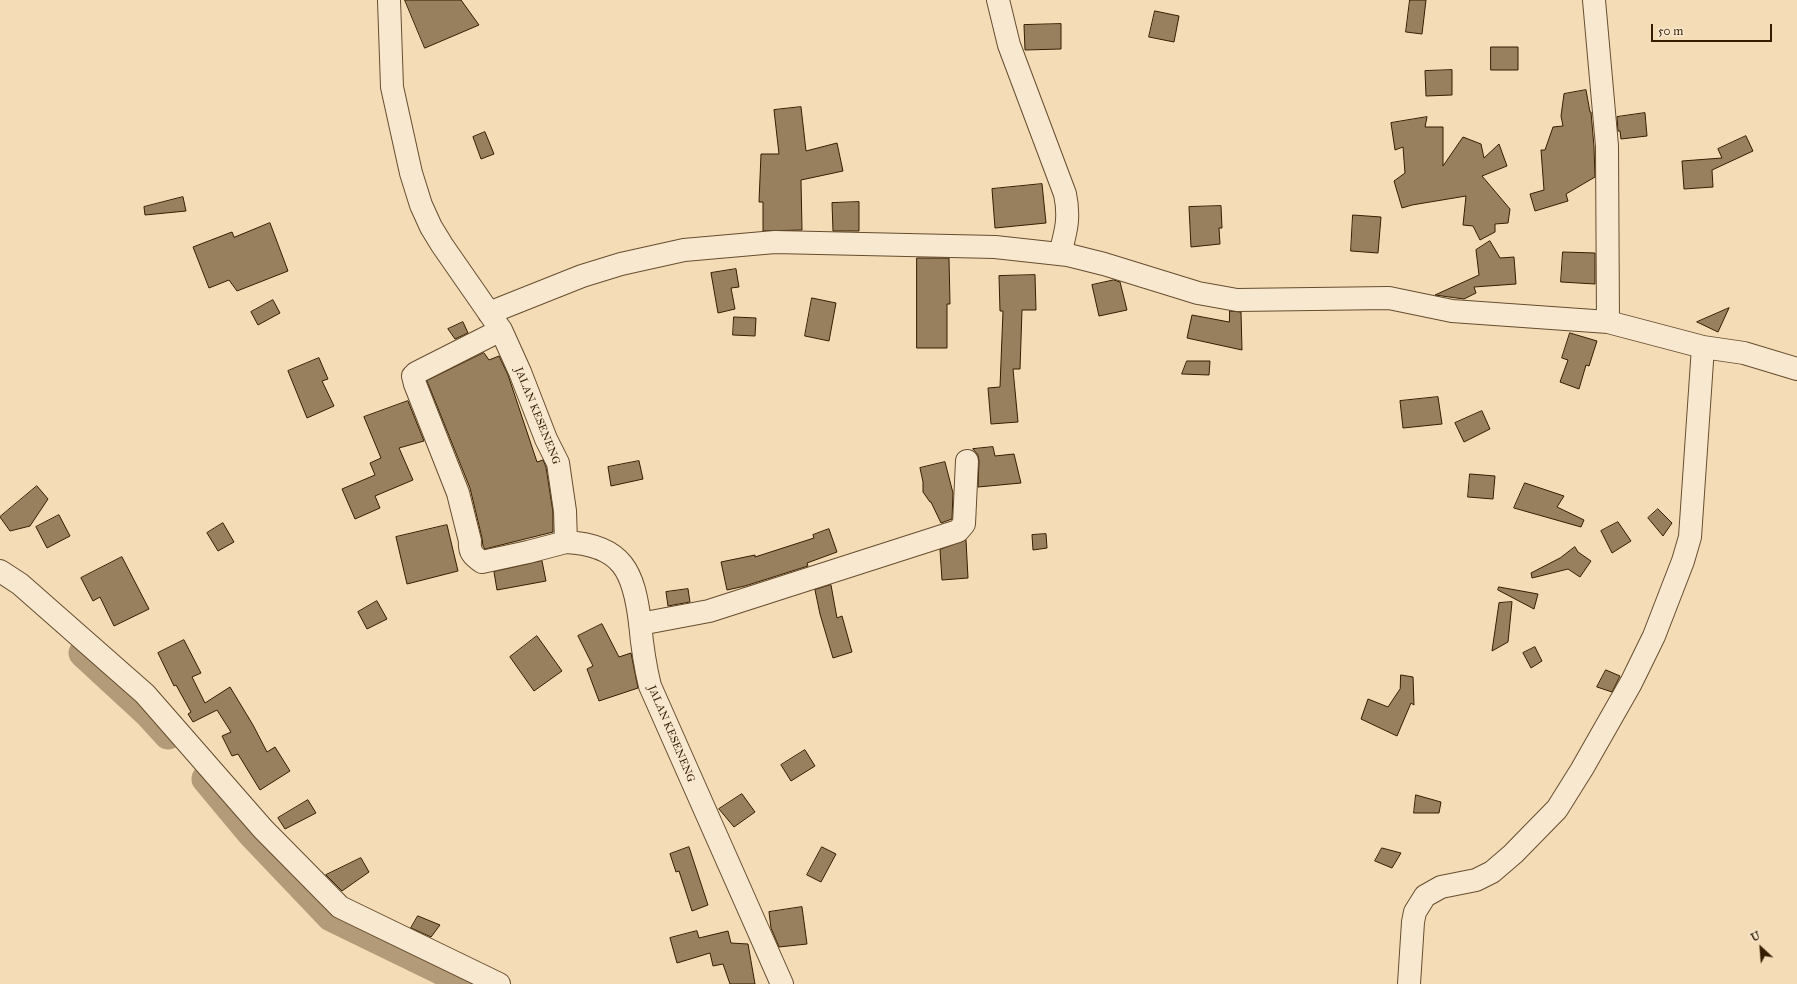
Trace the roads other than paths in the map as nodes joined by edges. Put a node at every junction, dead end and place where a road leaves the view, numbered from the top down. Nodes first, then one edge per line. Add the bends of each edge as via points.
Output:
1 (388, 0) edge
2 (998, 0) edge
3 (1594, 0) edge
4 (1060, 254) junction
5 (495, 321) junction
6 (1608, 322) junction
7 (1703, 347) junction
8 (1797, 369) edge
9 (966, 461) dead end
10 (566, 542) junction
11 (0, 571) edge
12 (640, 624) junction
13 (499, 984) edge
14 (782, 984) edge
15 (1409, 984) edge

1 - 5 street, JALAN KESENENG via 392,87 411,173 421,204 439,240
2 - 4 street via 1010,45 1069,210 1067,230
3 - 6 street via 1607,146
4 - 5 street via 995,247 775,242 684,250 582,276
4 - 6 street via 1104,264 1198,292 1237,300 1389,298 1452,311
5 - 10 street, JALAN KESENENG via 520,372 546,440 558,463 565,511
5 - 10 street via 416,373 413,376 415,384 458,493 473,556 482,562
6 - 7 street
7 - 8 street via 1744,353
7 - 15 street via 1690,537 1654,636 1631,683 1557,809 1492,872 1476,880 1441,887 1425,896 1415,912 1413,922
9 - 12 street via 964,524 958,531 709,611
10 - 12 street, JALAN KESENENG via 598,547 619,561 632,581
11 - 13 street via 20,584 145,694 263,829 340,907
12 - 14 street, JALAN KESENENG via 646,668 655,699

